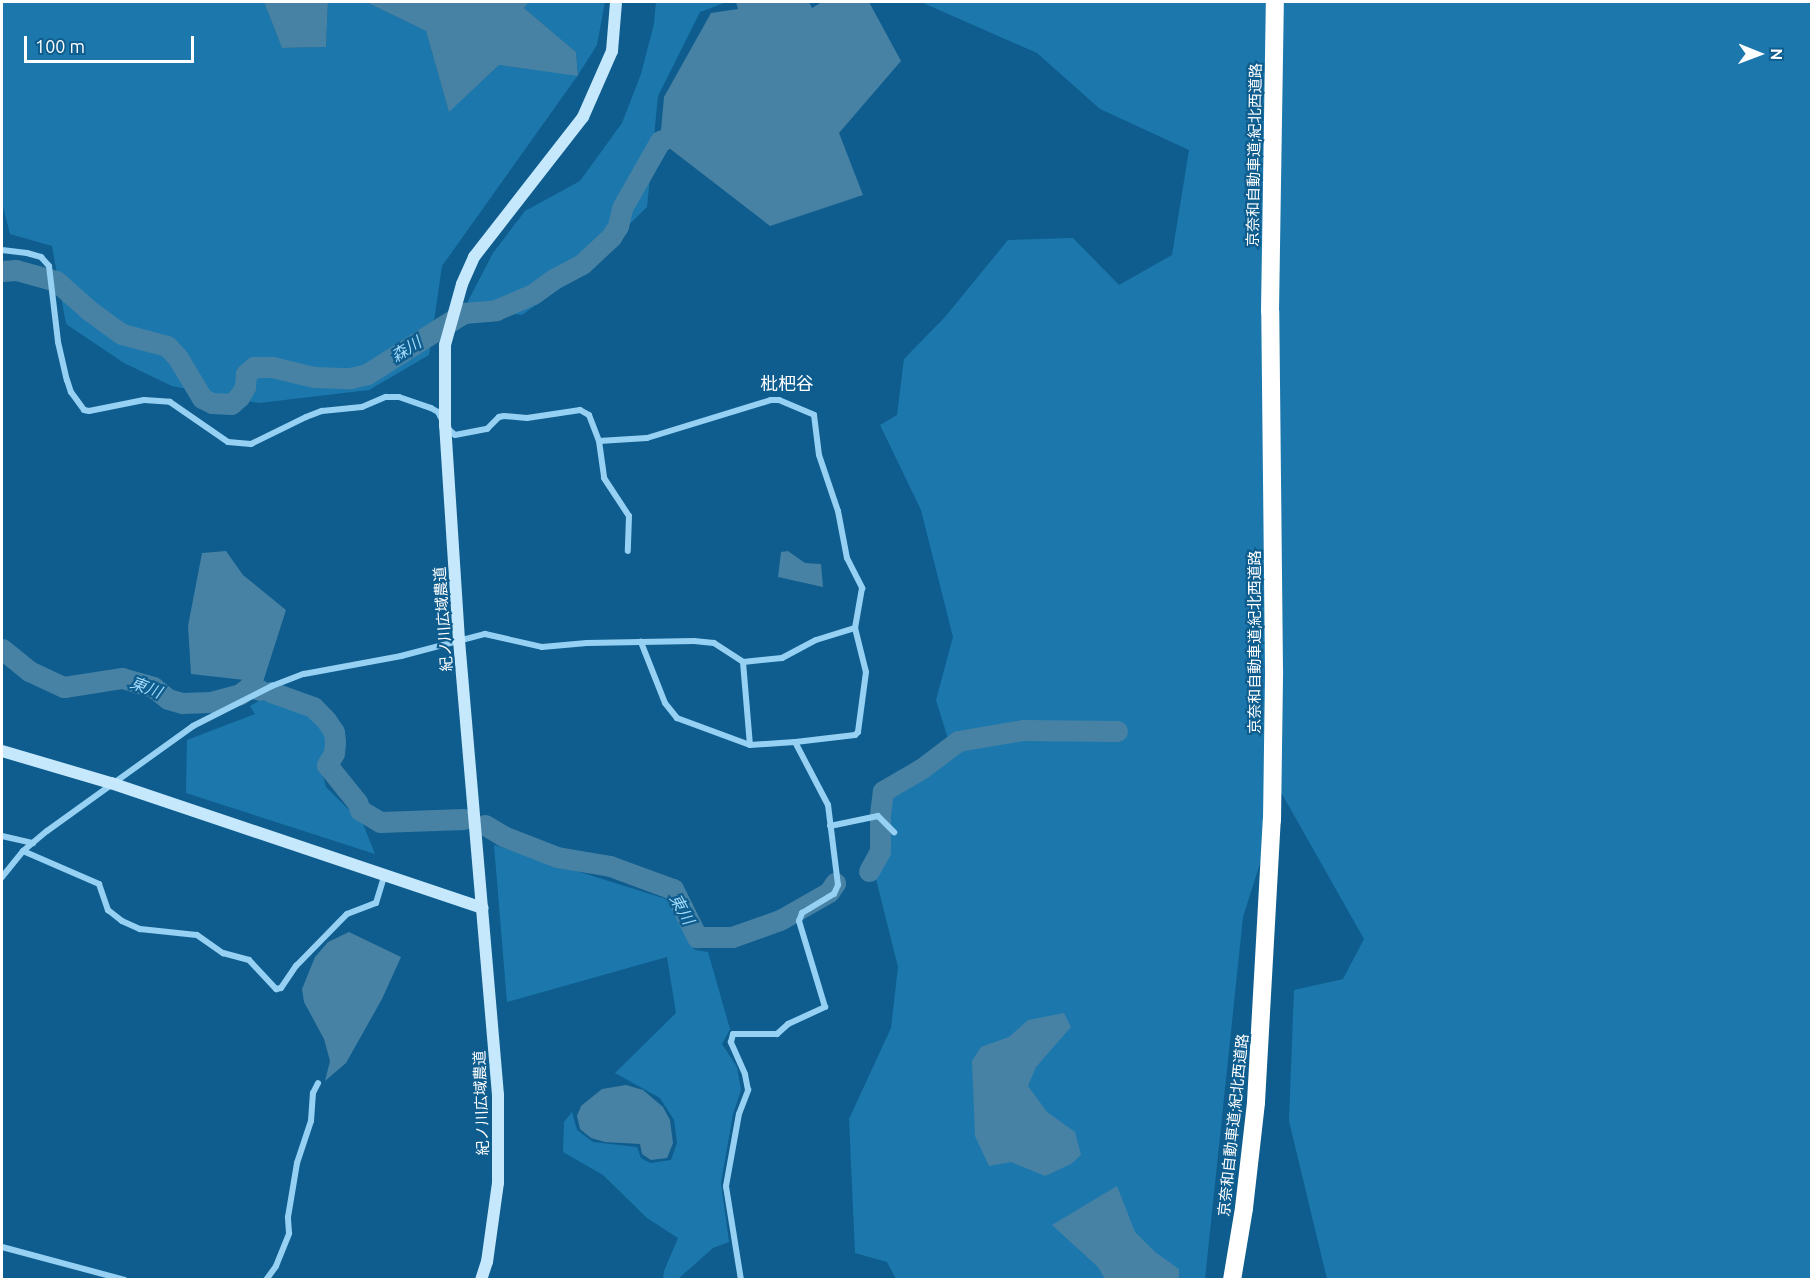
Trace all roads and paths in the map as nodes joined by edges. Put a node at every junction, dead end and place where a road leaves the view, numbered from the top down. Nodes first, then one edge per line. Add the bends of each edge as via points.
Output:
1 (616, 2) edge
2 (1275, 2) edge
3 (2, 250) edge
4 (445, 426) junction
5 (599, 441) junction
6 (628, 551) dead end
7 (855, 628) junction
8 (459, 640) junction
9 (641, 642) junction
10 (743, 662) junction
11 (795, 742) junction
12 (750, 745) junction
13 (2, 751) edge
14 (111, 783) junction
15 (830, 826) junction
16 (894, 832) dead end
17 (2, 836) edge
18 (33, 843) junction
19 (23, 851) junction
20 (384, 876) junction
21 (2, 878) edge
22 (483, 908) junction
23 (318, 1083) dead end
24 (2, 1247) edge
25 (125, 1280) edge
26 (266, 1280) edge
27 (482, 1280) edge
28 (741, 1280) edge
29 (1232, 1280) edge

1 - 4 street, 紀ノ川広域農道 via 612,51 583,117 474,257 462,284 445,345
2 - 29 highway, 京奈和自動車道;紀北西道路 via 1269,311 1272,820 1256,1102
3 - 4 street via 27,253 49,266 67,380 84,410 144,400 170,402 222,440 251,444 322,411 362,407 386,397 399,397 438,412
4 - 5 street via 454,435 487,429 504,416 527,418 580,410 589,415
4 - 8 street, 紀ノ川広域農道
5 - 6 street via 604,478 629,516
5 - 7 street via 647,438 771,400 814,414 819,455 838,511 847,558 862,588
7 - 10 street via 816,640 782,658
7 - 11 street via 867,672 858,732
8 - 9 street via 485,634 555,648
8 - 14 street via 401,656 304,674 272,686 193,726
8 - 22 street, 紀ノ川広域農道
9 - 10 street via 714,643
9 - 12 street via 672,714
10 - 12 street
11 - 12 street
11 - 15 street via 825,795
13 - 14 street
14 - 18 street
14 - 20 street
15 - 16 street via 879,816
15 - 28 street via 838,885 834,894 802,913 799,921 825,1007 788,1024 777,1034 733,1034 731,1042 748,1090 739,1114 726,1186
17 - 18 street
18 - 19 street
19 - 20 street via 99,884 108,910 122,921 140,929 197,935 223,953 249,960 276,989 347,914 376,903
19 - 21 street
20 - 22 street
22 - 27 street, 紀ノ川広域農道 via 498,1095 498,1183
23 - 26 street via 297,1163 289,1233
24 - 25 street

